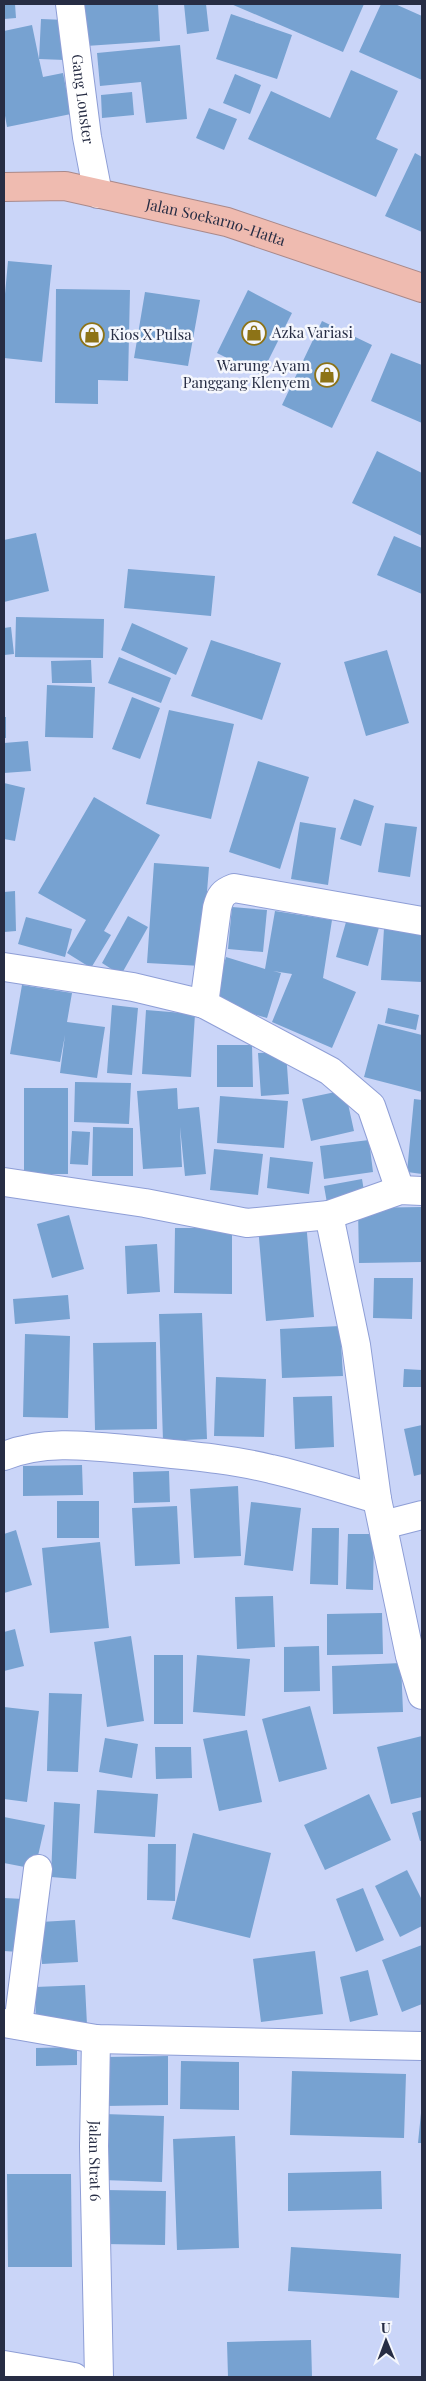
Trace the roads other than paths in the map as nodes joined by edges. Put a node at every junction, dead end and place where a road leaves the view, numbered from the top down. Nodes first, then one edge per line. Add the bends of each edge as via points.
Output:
1 (70, 4) edge
2 (4, 187) edge
3 (98, 194) junction
4 (422, 288) edge
5 (422, 921) edge
6 (4, 967) edge
7 (204, 1004) junction
8 (4, 1182) edge
9 (411, 1190) edge
10 (329, 1215) junction
11 (4, 1456) edge
12 (377, 1499) junction
13 (422, 1515) edge
14 (383, 1525) junction
15 (422, 1694) edge
16 (38, 1869) dead end
17 (11, 2024) edge
18 (96, 2039) junction
19 (422, 2046) edge
20 (4, 2366) edge
21 (74, 2377) edge
22 (99, 2377) edge

1 - 3 street, Gang Louster
2 - 3 highway, Jalan Soekarno-Hatta via 65,186
3 - 4 highway, Jalan Soekarno-Hatta via 227,222
5 - 7 street via 234,888 228,890 219,899
6 - 7 street via 133,987
7 - 9 street via 330,1071 371,1106
8 - 10 street via 145,1203 246,1223
9 - 10 street
10 - 12 street via 356,1345
11 - 12 street via 26,1448 55,1445 208,1458 270,1468
12 - 14 street
13 - 14 street
14 - 15 street via 410,1656
16 - 17 street
17 - 18 street
18 - 19 street
18 - 22 street, Jalan Strat 6 via 94,2146
20 - 21 street

